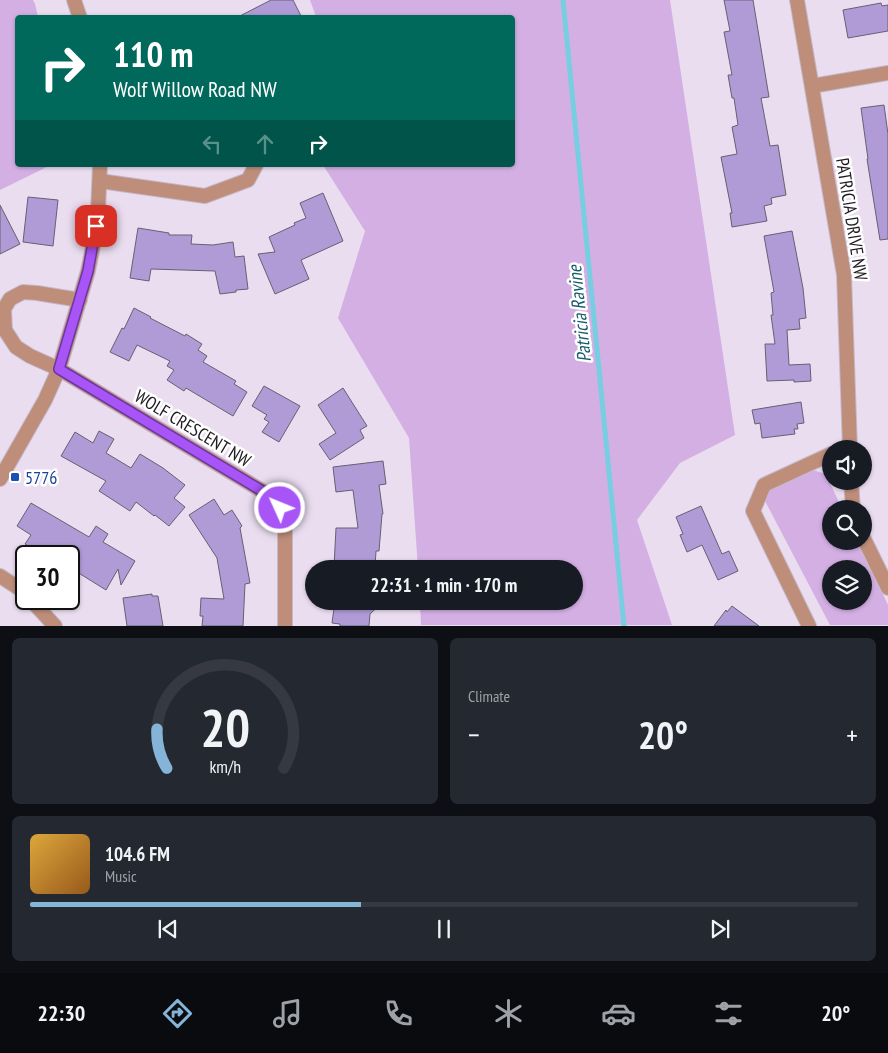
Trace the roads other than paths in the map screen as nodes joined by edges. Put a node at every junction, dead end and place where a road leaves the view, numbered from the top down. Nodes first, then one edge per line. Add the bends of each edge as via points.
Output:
1 (74, 0) edge
2 (797, 0) edge
3 (79, 15) edge
4 (888, 73) edge
5 (812, 86) junction
6 (100, 167) edge
7 (255, 167) edge
8 (100, 181) junction
9 (80, 300) junction
10 (59, 369) junction
11 (847, 440) edge
12 (822, 458) edge
13 (0, 479) edge
14 (869, 550) edge
15 (0, 576) edge
16 (15, 586) edge
17 (888, 588) edge
18 (40, 610) edge
19 (55, 626) edge
20 (285, 626) edge
21 (809, 626) edge

1 - 3 street
2 - 5 street, PATRICIA DRIVE NW
4 - 5 street
5 - 11 street, PATRICIA DRIVE NW via 844,275
6 - 8 street
7 - 8 street via 248,180 205,196
8 - 9 street via 94,241
9 - 10 street
9 - 10 street, WOLF CRESCENT NW via 24,292 10,299 4,309 5,330 16,347
10 - 13 street
10 - 20 street, WOLF CRESCENT NW via 274,498 285,518
12 - 21 street via 764,484 753,511
14 - 17 street
15 - 16 street
18 - 19 street

